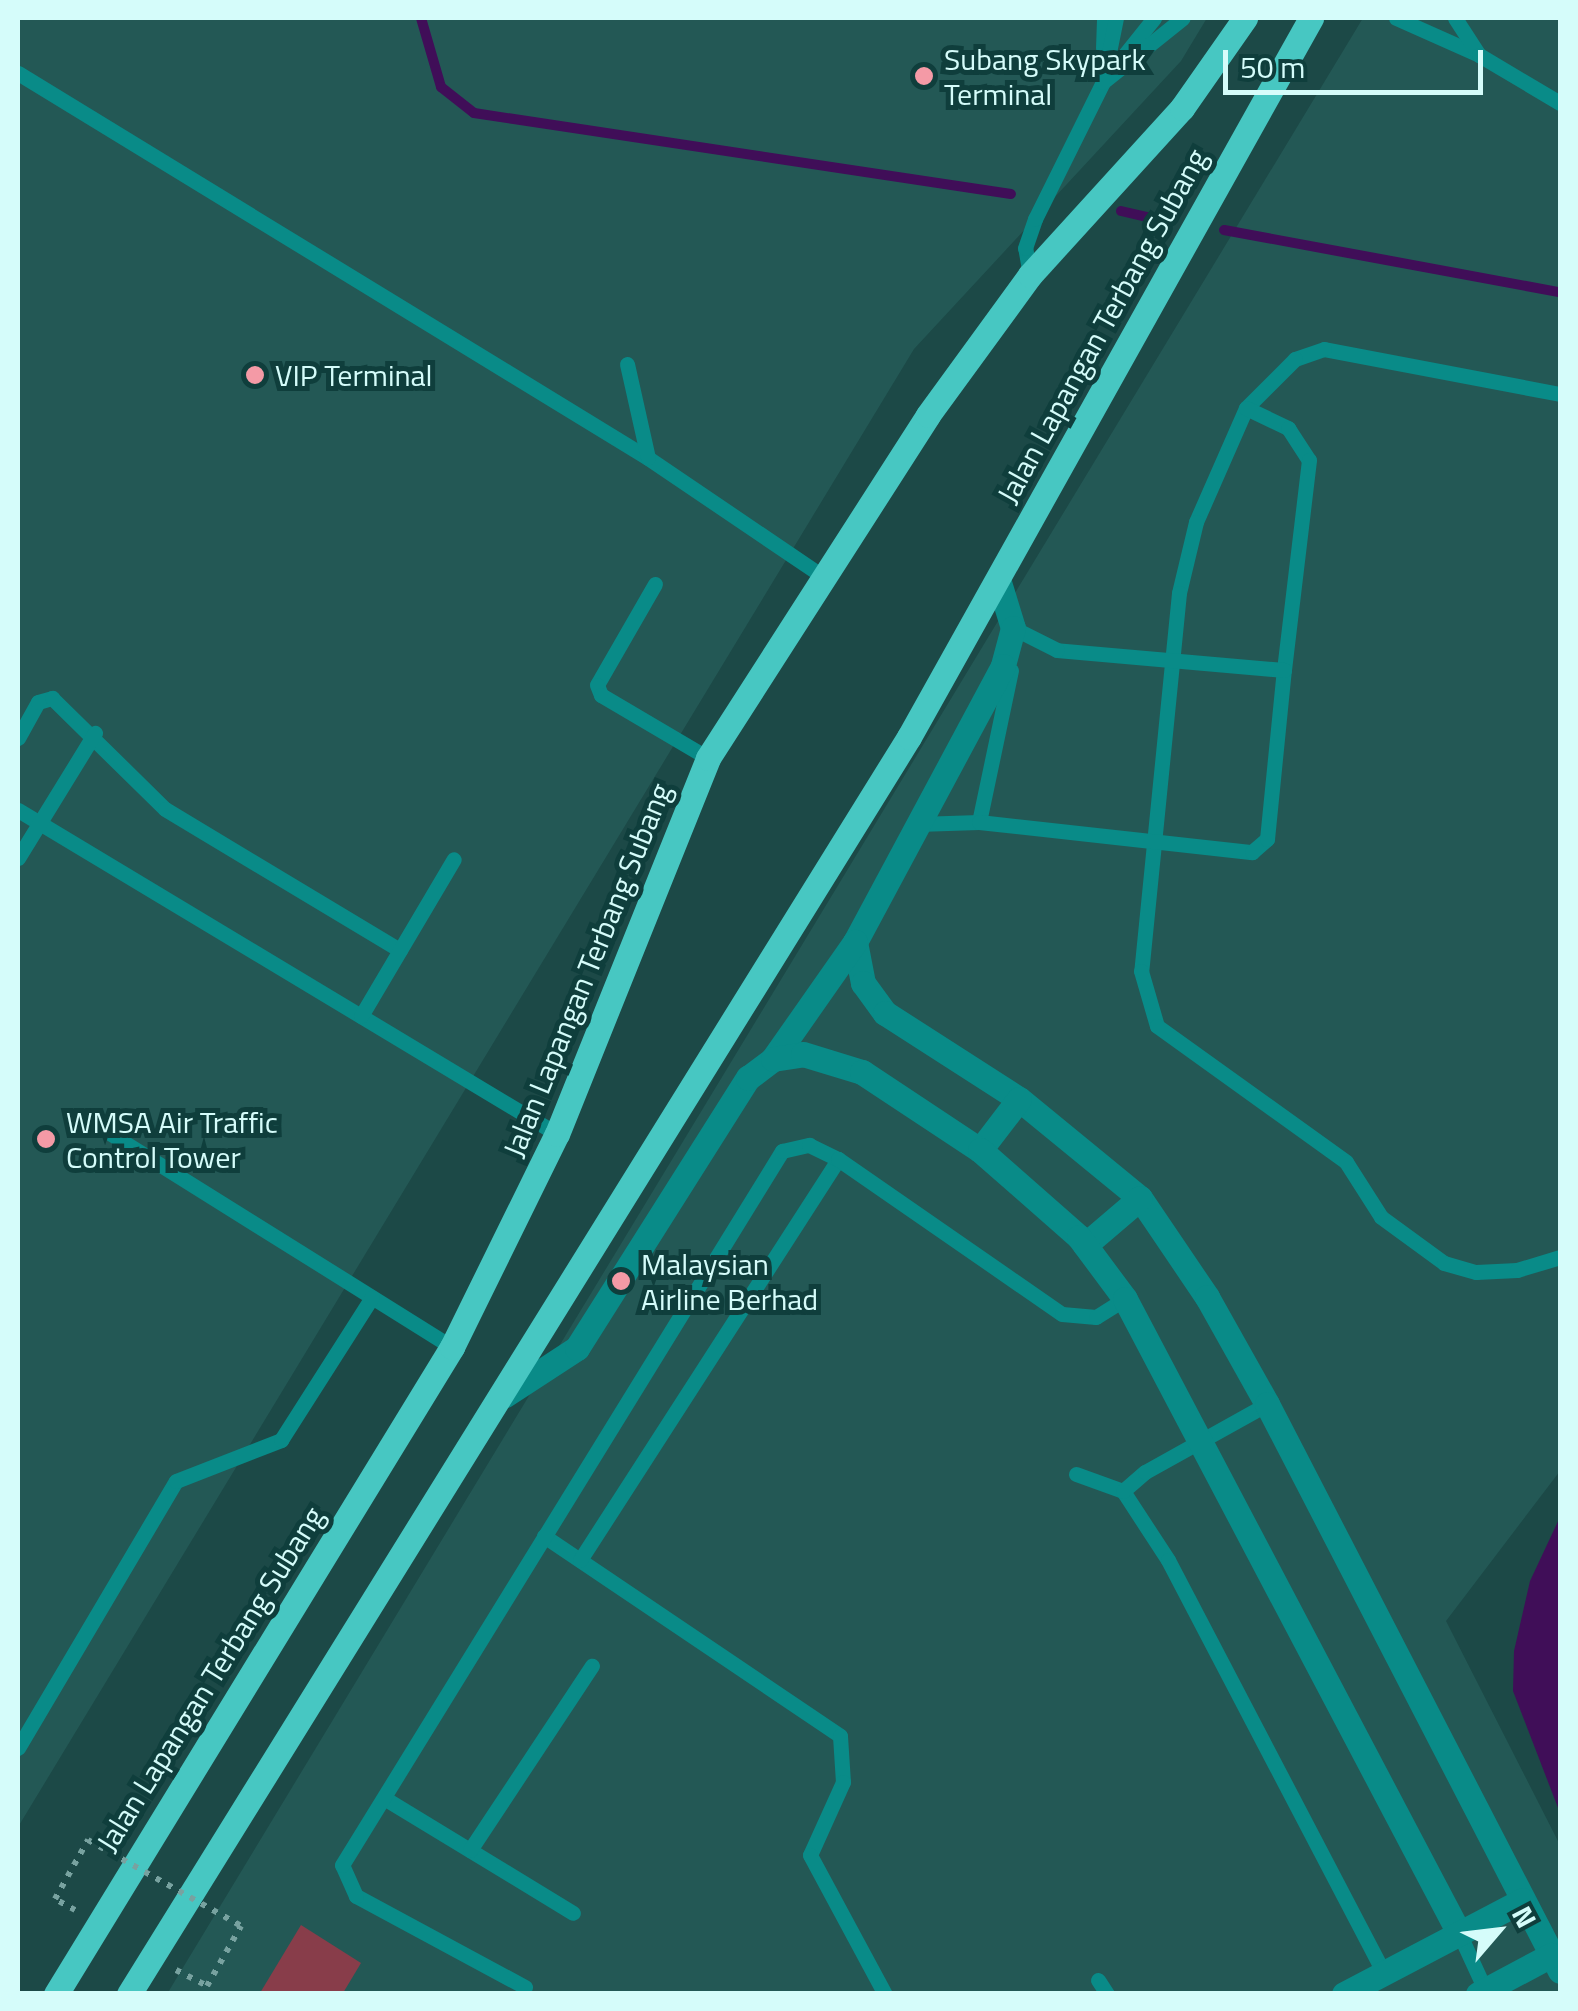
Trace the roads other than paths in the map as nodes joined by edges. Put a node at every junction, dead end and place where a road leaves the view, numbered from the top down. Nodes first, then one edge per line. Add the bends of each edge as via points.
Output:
1 (1104, 18) edge
2 (1116, 18) edge
3 (1154, 18) edge
4 (1183, 18) edge
5 (1246, 18) edge
6 (1396, 18) edge
7 (1455, 18) edge
8 (1313, 19) edge
9 (1479, 55) junction
10 (18, 74) edge
11 (1103, 82) junction
12 (1560, 103) edge
13 (1030, 275) junction
14 (628, 364) dead end
15 (1560, 394) edge
16 (1246, 408) junction
17 (648, 458) junction
18 (824, 578) junction
19 (998, 579) junction
20 (655, 584) dead end
21 (1019, 631) junction
22 (1172, 658) junction
23 (1284, 670) junction
24 (96, 734) junction
25 (18, 738) edge
26 (708, 758) junction
27 (18, 810) edge
28 (979, 822) junction
29 (40, 824) junction
30 (917, 824) junction
31 (1154, 842) junction
32 (18, 858) edge
33 (454, 858) dead end
34 (855, 942) junction
35 (400, 950) junction
36 (361, 1016) junction
37 (773, 1059) junction
38 (1019, 1099) junction
39 (111, 1134) dead end
40 (557, 1134) junction
41 (980, 1150) junction
42 (838, 1159) junction
43 (1140, 1198) junction
44 (1085, 1245) junction
45 (1560, 1256) edge
46 (372, 1298) junction
47 (1125, 1299) junction
48 (452, 1347) junction
49 (505, 1396) junction
50 (1266, 1404) junction
51 (1201, 1442) junction
52 (1076, 1474) dead end
53 (1123, 1491) junction
54 (544, 1536) junction
55 (580, 1560) junction
56 (592, 1666) dead end
57 (18, 1748) edge
58 (384, 1798) junction
59 (470, 1850) junction
60 (1523, 1900) junction
61 (573, 1913) dead end
62 (1459, 1933) junction
63 (1556, 1963) edge
64 (1384, 1973) junction
65 (525, 1987) dead end
66 (1483, 1992) edge
67 (56, 1994) edge
68 (129, 1994) edge
69 (884, 1994) edge
70 (1344, 1994) edge

1 - 11 lane
2 - 11 lane
3 - 11 lane
4 - 11 lane
5 - 13 main road, Jalan Lapangan Terbang Subang via 1182,108
6 - 9 lane
7 - 9 lane
8 - 19 main road, Jalan Lapangan Terbang Subang
9 - 12 lane
10 - 17 lane
11 - 13 lane via 1035,219 1025,248
13 - 18 main road, Jalan Lapangan Terbang Subang via 928,414
14 - 17 lane
15 - 16 lane via 1324,348 1294,359
16 - 22 lane via 1196,522
16 - 23 lane via 1288,428 1309,460
17 - 18 lane
18 - 26 main road, Jalan Lapangan Terbang Subang
19 - 21 street
19 - 49 main road, Jalan Lapangan Terbang Subang via 909,737
20 - 26 lane via 597,685 601,695
21 - 22 lane via 1058,650
21 - 28 lane
21 - 30 street
22 - 23 lane
22 - 31 lane
23 - 31 lane via 1267,839 1252,852
24 - 25 lane via 45,697
24 - 29 lane
24 - 35 lane via 165,809
26 - 40 main road, Jalan Lapangan Terbang Subang
27 - 29 lane
28 - 30 lane
28 - 31 lane
29 - 32 lane
29 - 36 lane
30 - 34 street
31 - 45 lane via 1141,971 1157,1026 1346,1162 1381,1217 1444,1263 1476,1272 1517,1270
33 - 35 lane
34 - 37 street
34 - 38 street via 863,983 885,1013
35 - 36 lane
36 - 40 lane
37 - 41 street via 803,1054 862,1072
37 - 49 street via 748,1078 576,1348
38 - 41 street
38 - 43 street
39 - 46 lane
40 - 48 main road, Jalan Lapangan Terbang Subang
41 - 44 street
42 - 47 lane via 1062,1314 1096,1317
42 - 54 lane via 810,1145 782,1151
42 - 55 lane
43 - 44 street
43 - 50 street via 1207,1296
44 - 47 street
46 - 48 lane
46 - 57 lane via 281,1440 176,1482
47 - 51 street
48 - 67 main road, Jalan Lapangan Terbang Subang
49 - 68 main road, Jalan Lapangan Terbang Subang
50 - 51 lane
50 - 60 street
51 - 53 lane
51 - 62 street
52 - 53 lane
53 - 64 lane via 1168,1560
54 - 55 lane
54 - 58 lane
55 - 69 lane via 840,1736 844,1782 810,1854
56 - 59 lane
58 - 59 lane
58 - 65 lane via 342,1865 356,1896
59 - 61 lane
60 - 62 street
60 - 63 street
62 - 64 street
62 - 66 lane
63 - 66 street
64 - 70 street

